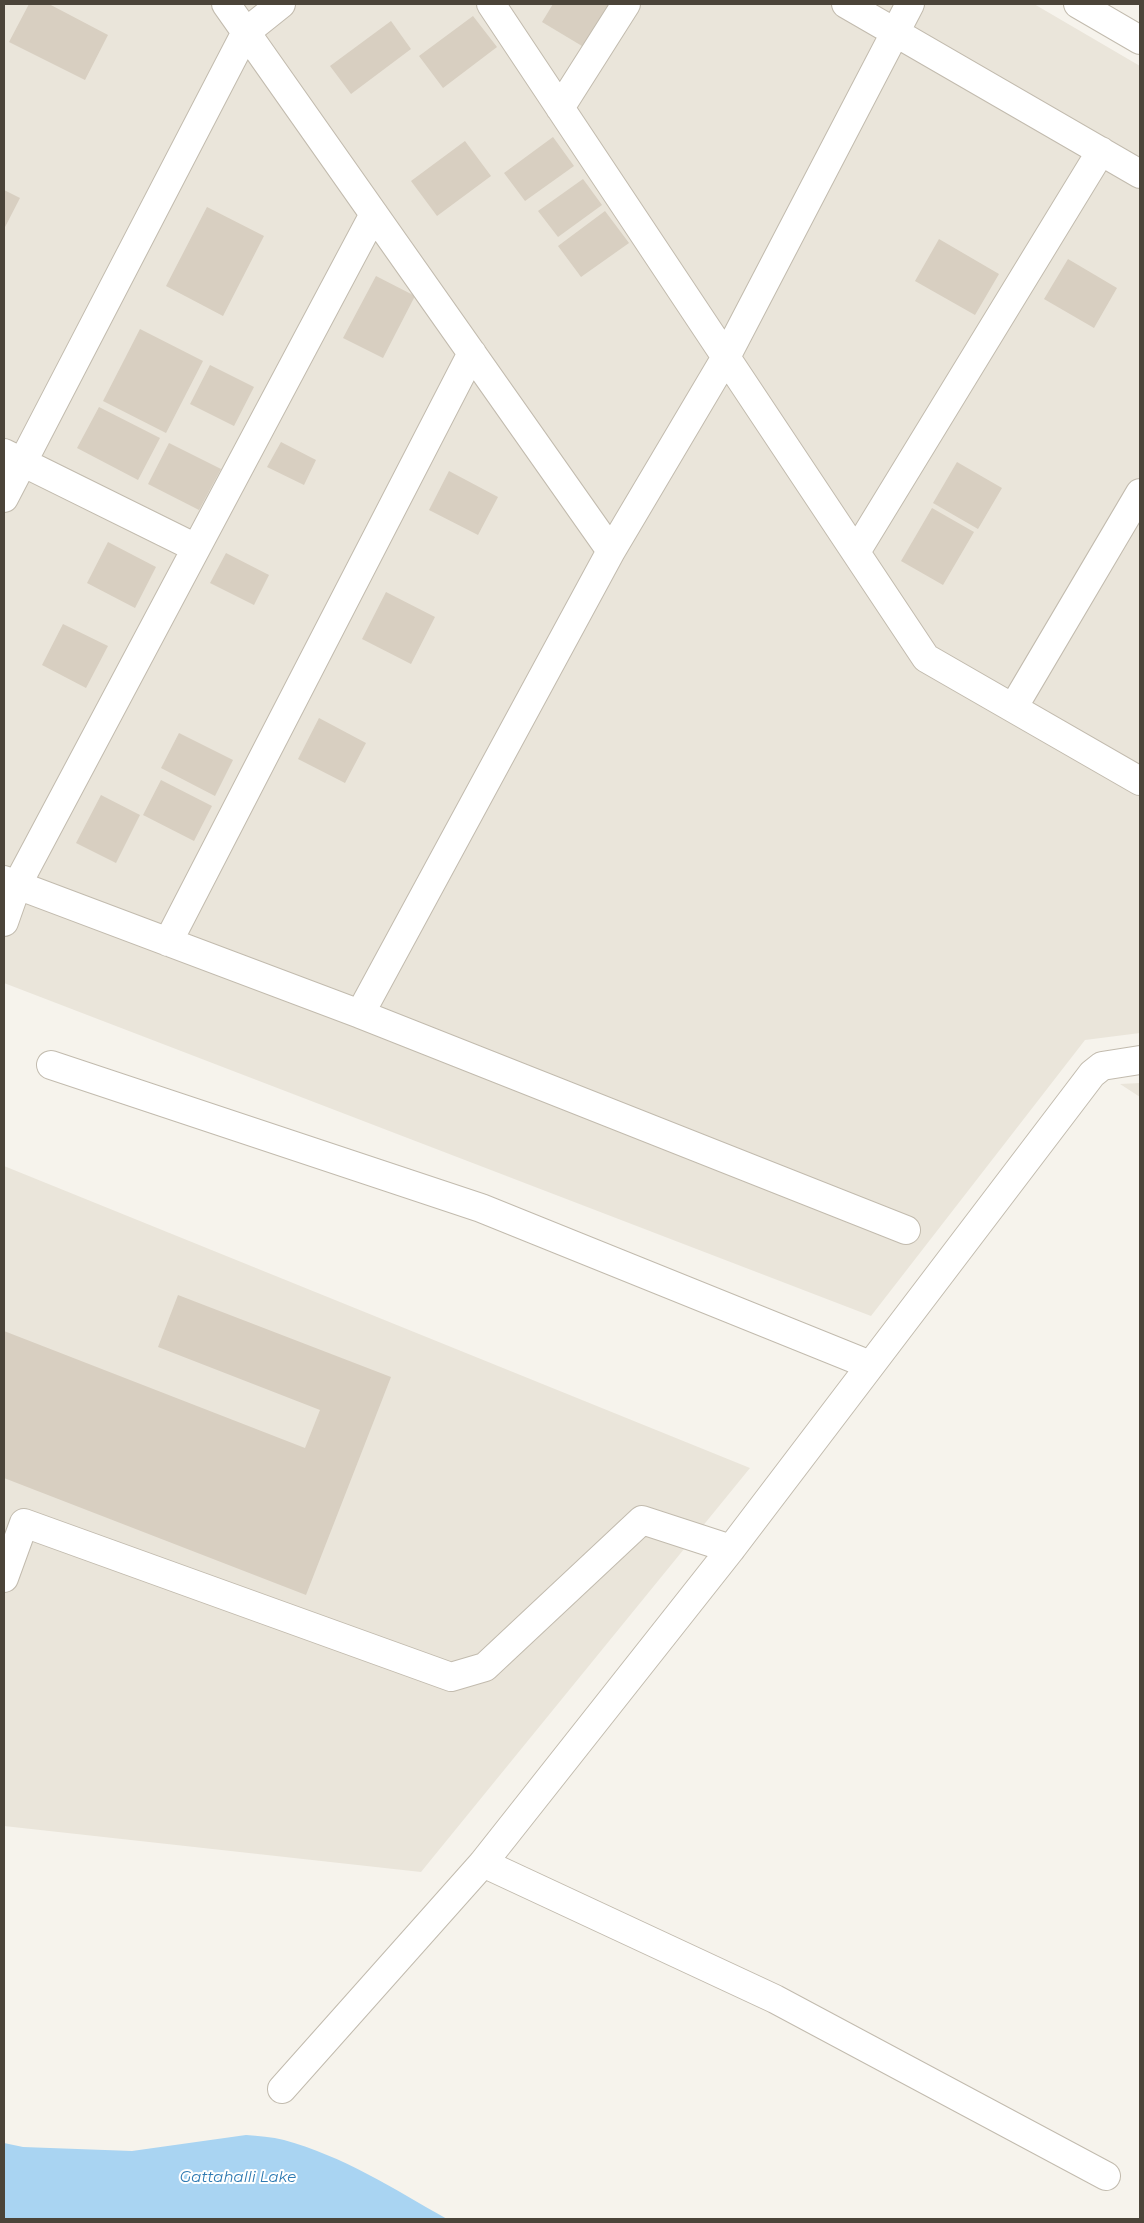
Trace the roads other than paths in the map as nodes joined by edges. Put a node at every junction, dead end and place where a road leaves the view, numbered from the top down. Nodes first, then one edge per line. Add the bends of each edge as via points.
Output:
1 (226, 4) edge
2 (281, 4) edge
3 (491, 4) edge
4 (626, 4) edge
5 (846, 4) edge
6 (910, 4) edge
7 (1078, 4) edge
8 (246, 32) junction
9 (895, 33) junction
10 (1140, 40) edge
11 (560, 108) junction
12 (1101, 151) junction
13 (1140, 174) edge
14 (374, 214) junction
15 (472, 353) junction
16 (726, 357) junction
17 (13, 458) edge
18 (1140, 493) edge
19 (4, 498) edge
20 (196, 548) junction
21 (611, 551) junction
22 (856, 552) junction
23 (1013, 708) junction
24 (1140, 781) edge
25 (10, 883) edge
26 (4, 922) edge
27 (168, 942) junction
28 (360, 1014) junction
29 (1140, 1060) edge
30 (51, 1065) dead end
31 (906, 1230) dead end
32 (870, 1365) junction
33 (731, 1549) junction
34 (4, 1578) edge
35 (483, 1863) junction
36 (282, 2089) dead end
37 (1106, 2176) dead end

1 - 8 street
2 - 8 street
3 - 11 street
4 - 11 street
5 - 9 street
6 - 9 street
7 - 10 street
8 - 14 street
8 - 17 street
9 - 12 street
9 - 16 street
11 - 16 street
12 - 13 street
12 - 22 street
14 - 15 street
14 - 20 street
15 - 21 street
15 - 27 street
16 - 21 street
16 - 22 street
17 - 19 street
17 - 20 street
18 - 23 street
20 - 25 street
21 - 28 street
22 - 23 street via 926,658
23 - 24 street
25 - 26 street
25 - 27 street
27 - 28 street
28 - 31 street
29 - 32 street via 1102,1066 1092,1074
30 - 32 street via 481,1208
32 - 33 street
33 - 34 street via 642,1520 485,1667 451,1677 24,1522
33 - 35 street
35 - 36 street
35 - 37 street via 775,1999

